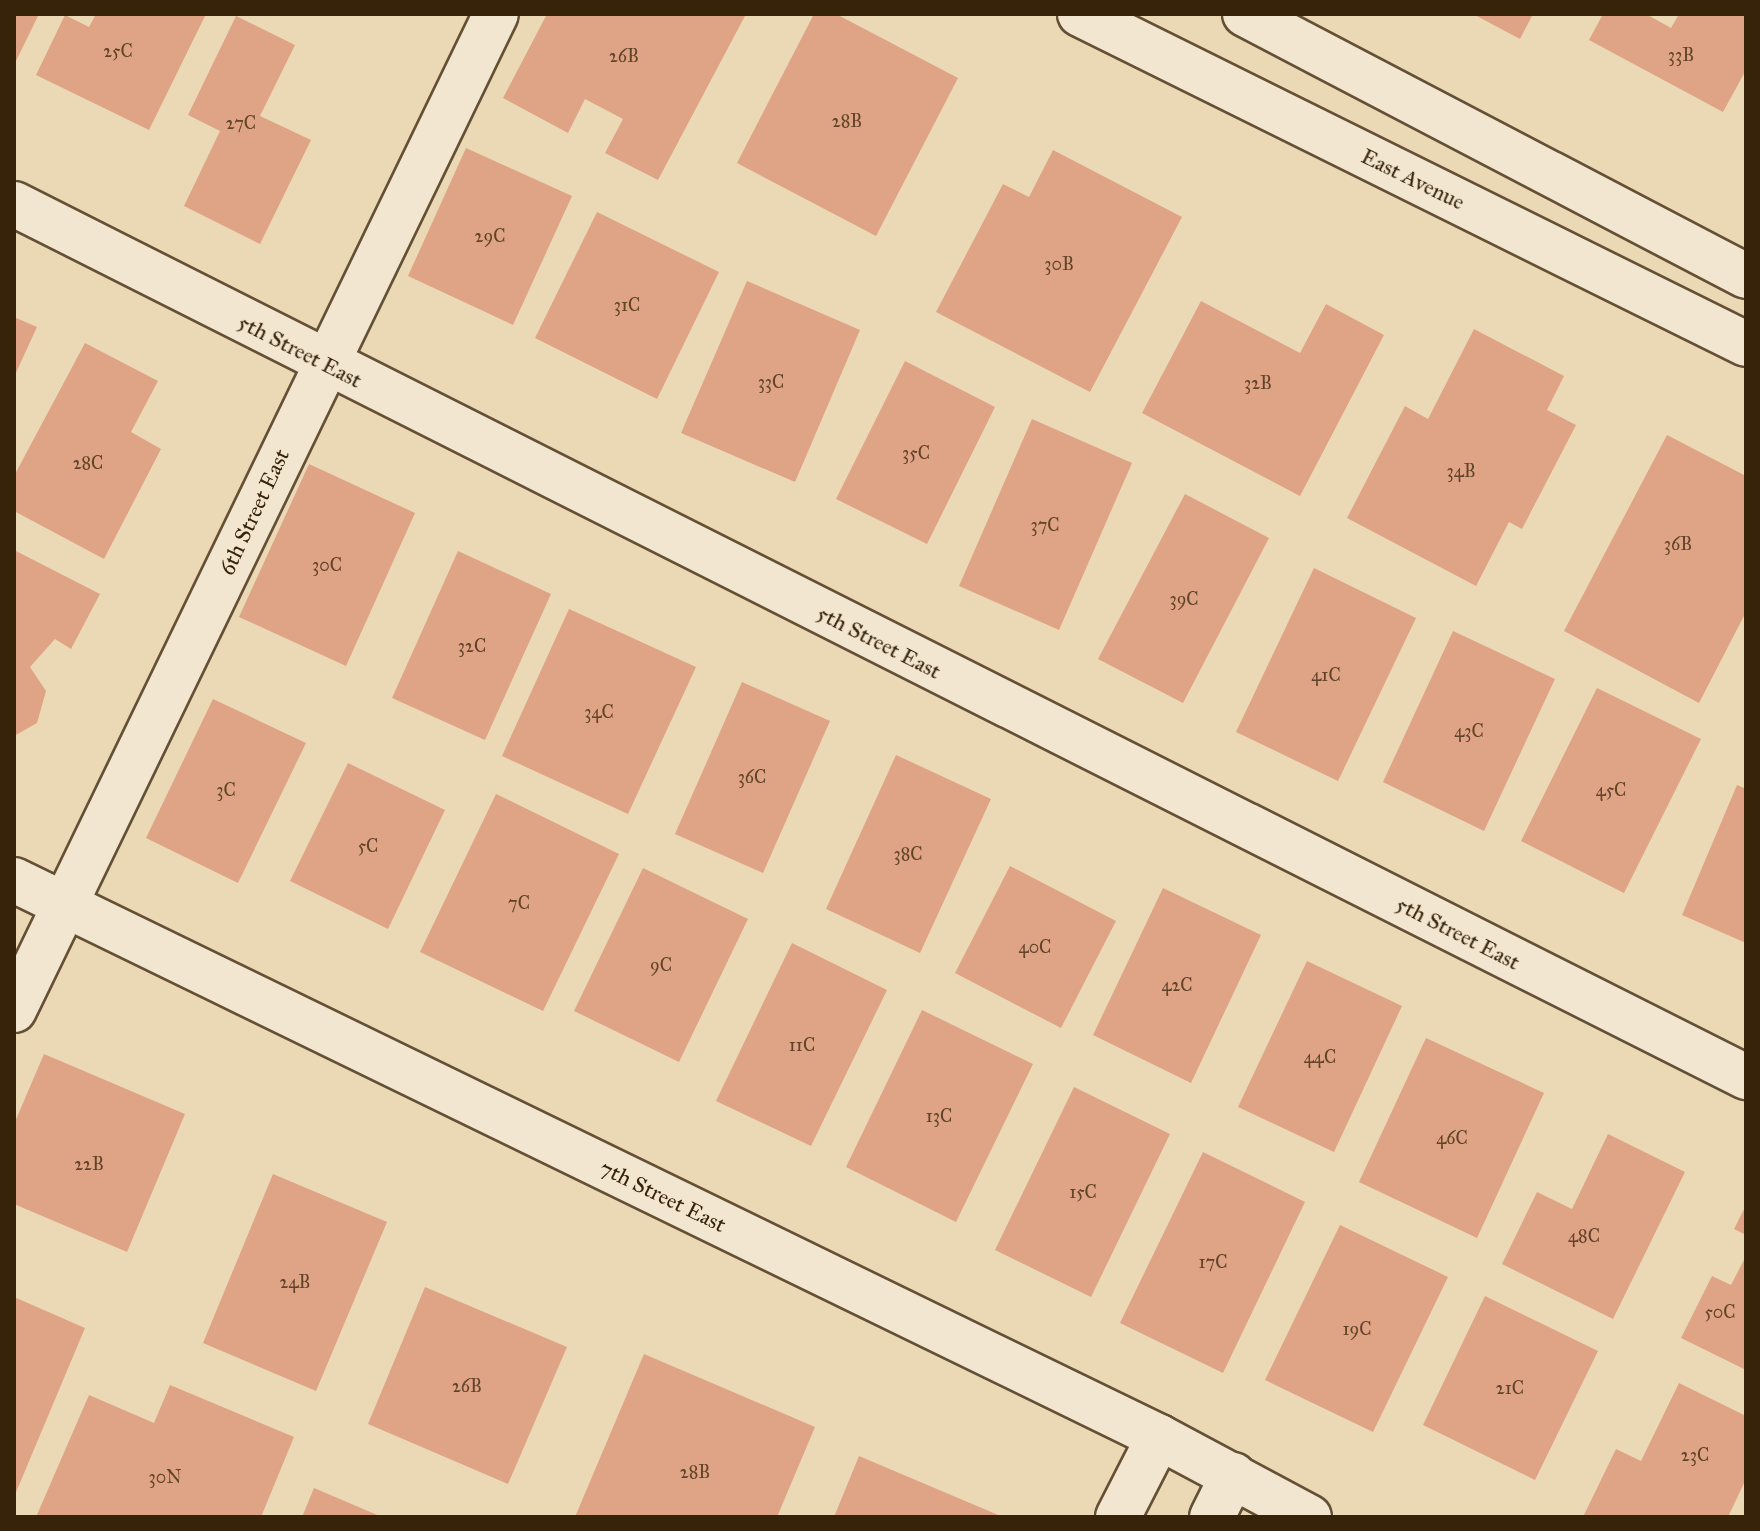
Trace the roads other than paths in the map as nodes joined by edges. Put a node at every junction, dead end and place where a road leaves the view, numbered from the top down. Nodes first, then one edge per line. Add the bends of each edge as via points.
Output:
1 (496, 14) edge
2 (1080, 14) edge
3 (1245, 14) edge
4 (14, 204) edge
5 (1746, 276) edge
6 (1746, 344) edge
7 (324, 363) junction
8 (14, 880) edge
9 (66, 907) junction
10 (14, 1010) edge
11 (1746, 1077) edge
12 (1159, 1437) junction
13 (1233, 1475) junction
14 (1118, 1517) edge
15 (1212, 1517) edge
16 (1309, 1517) edge

1 - 7 street, 6th Street East
2 - 6 street, East Avenue
3 - 5 street
4 - 7 street, 5th Street East
7 - 9 street, 6th Street East
7 - 11 street, 5th Street East
8 - 9 street, 7th Street East
9 - 10 street, 6th Street East
9 - 12 street, 7th Street East
12 - 13 street, 7th Street East
12 - 14 street
13 - 15 street
13 - 16 street, 7th Street East

